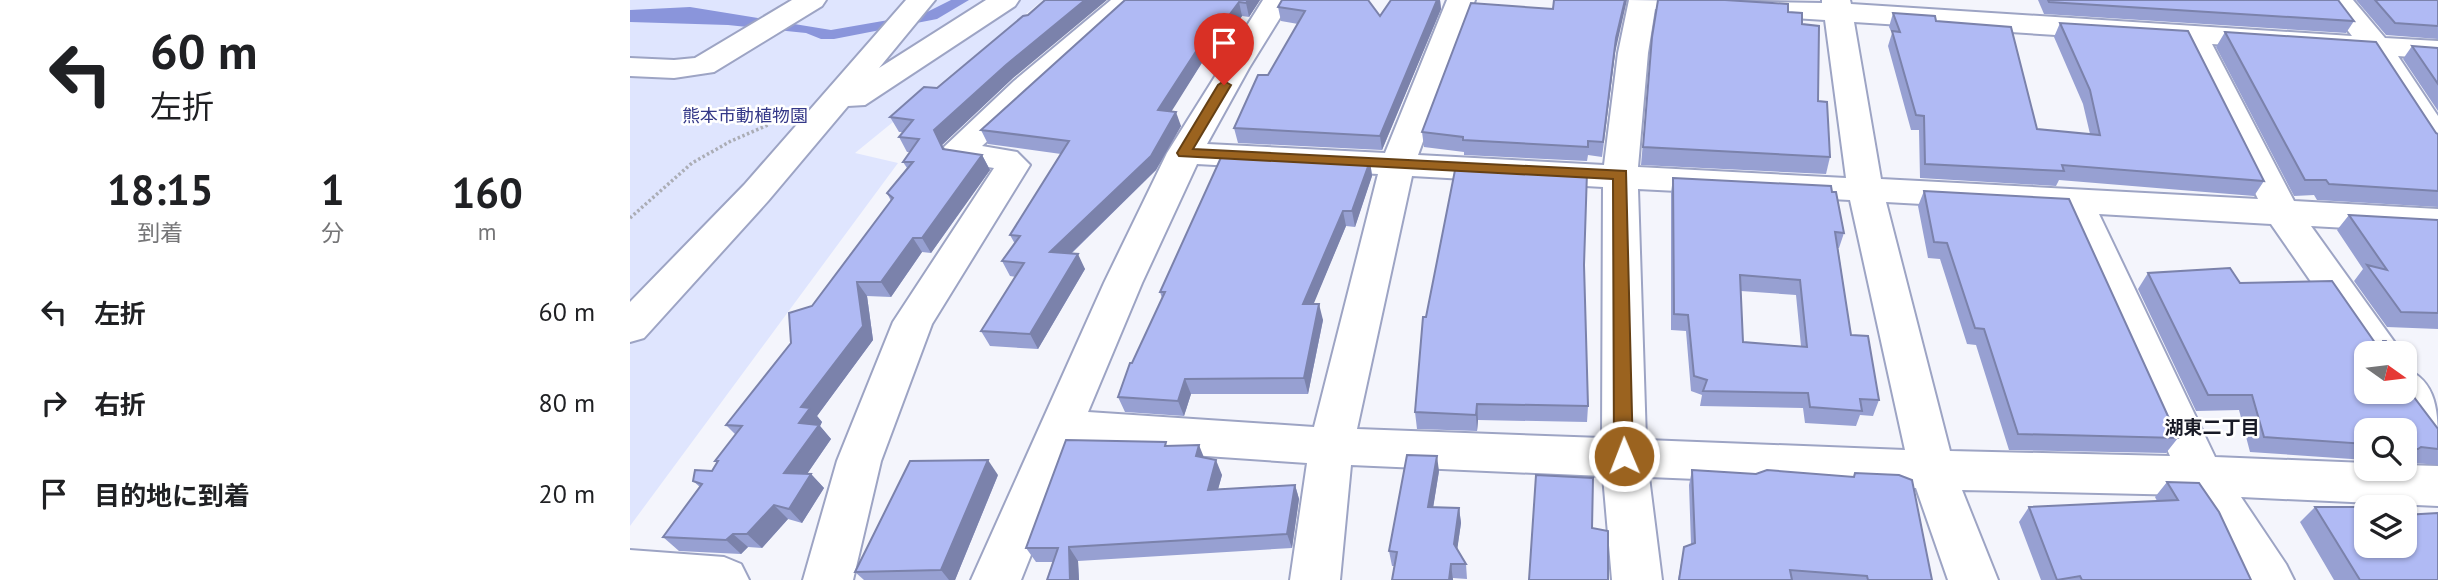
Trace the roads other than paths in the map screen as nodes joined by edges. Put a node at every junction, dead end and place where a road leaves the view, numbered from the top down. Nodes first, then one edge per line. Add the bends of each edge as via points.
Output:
1 (920, 0) edge
2 (1005, 0) edge
3 (1128, 0) edge
4 (1277, 0) edge
5 (1461, 0) edge
6 (1645, 0) edge
7 (2105, 0) edge
8 (2338, 0) edge
9 (1694, 2) edge
10 (1837, 6) edge
11 (801, 7) edge
12 (2119, 30) junction
13 (2192, 34) junction
14 (2376, 46) junction
15 (2438, 50) edge
16 (630, 67) edge
17 (821, 119) junction
18 (2438, 140) edge
19 (1184, 153) junction
20 (1398, 163) junction
21 (1620, 174) junction
22 (1865, 190) junction
23 (2076, 202) junction
24 (2282, 213) junction
25 (2438, 221) edge
26 (630, 327) edge
27 (2374, 341) edge
28 (2417, 402) edge
29 (1062, 428) junction
30 (2438, 430) edge
31 (1331, 446) junction
32 (1624, 456) junction
33 (1932, 470) junction
34 (2201, 476) junction
35 (2438, 485) edge
36 (630, 572) edge
37 (819, 578) edge
38 (724, 580) edge
39 (996, 580) edge
40 (1314, 580) edge
41 (1637, 580) edge
42 (1973, 580) edge
43 (2269, 580) edge

1 - 17 street
2 - 17 street
3 - 37 street via 961,147 963,154 1005,159 1013,165 913,322
4 - 19 street
5 - 20 street
6 - 9 street
6 - 21 street via 1633,53
7 - 12 street
8 - 14 street
9 - 10 street
10 - 12 street
10 - 22 street
11 - 16 street via 703,66
12 - 13 street
13 - 14 street
13 - 24 street
14 - 15 street
14 - 18 street
17 - 26 street
19 - 20 street
19 - 29 street via 1134,254
20 - 21 street
20 - 31 street
21 - 22 street
21 - 32 street
22 - 23 street
22 - 33 street
23 - 24 street
23 - 34 street
24 - 25 street
24 - 27 street
28 - 30 street
29 - 31 street
29 - 39 street
31 - 32 street
31 - 40 street
32 - 33 street
32 - 41 street
33 - 34 street
33 - 42 street
34 - 35 street
34 - 43 street
36 - 38 street

